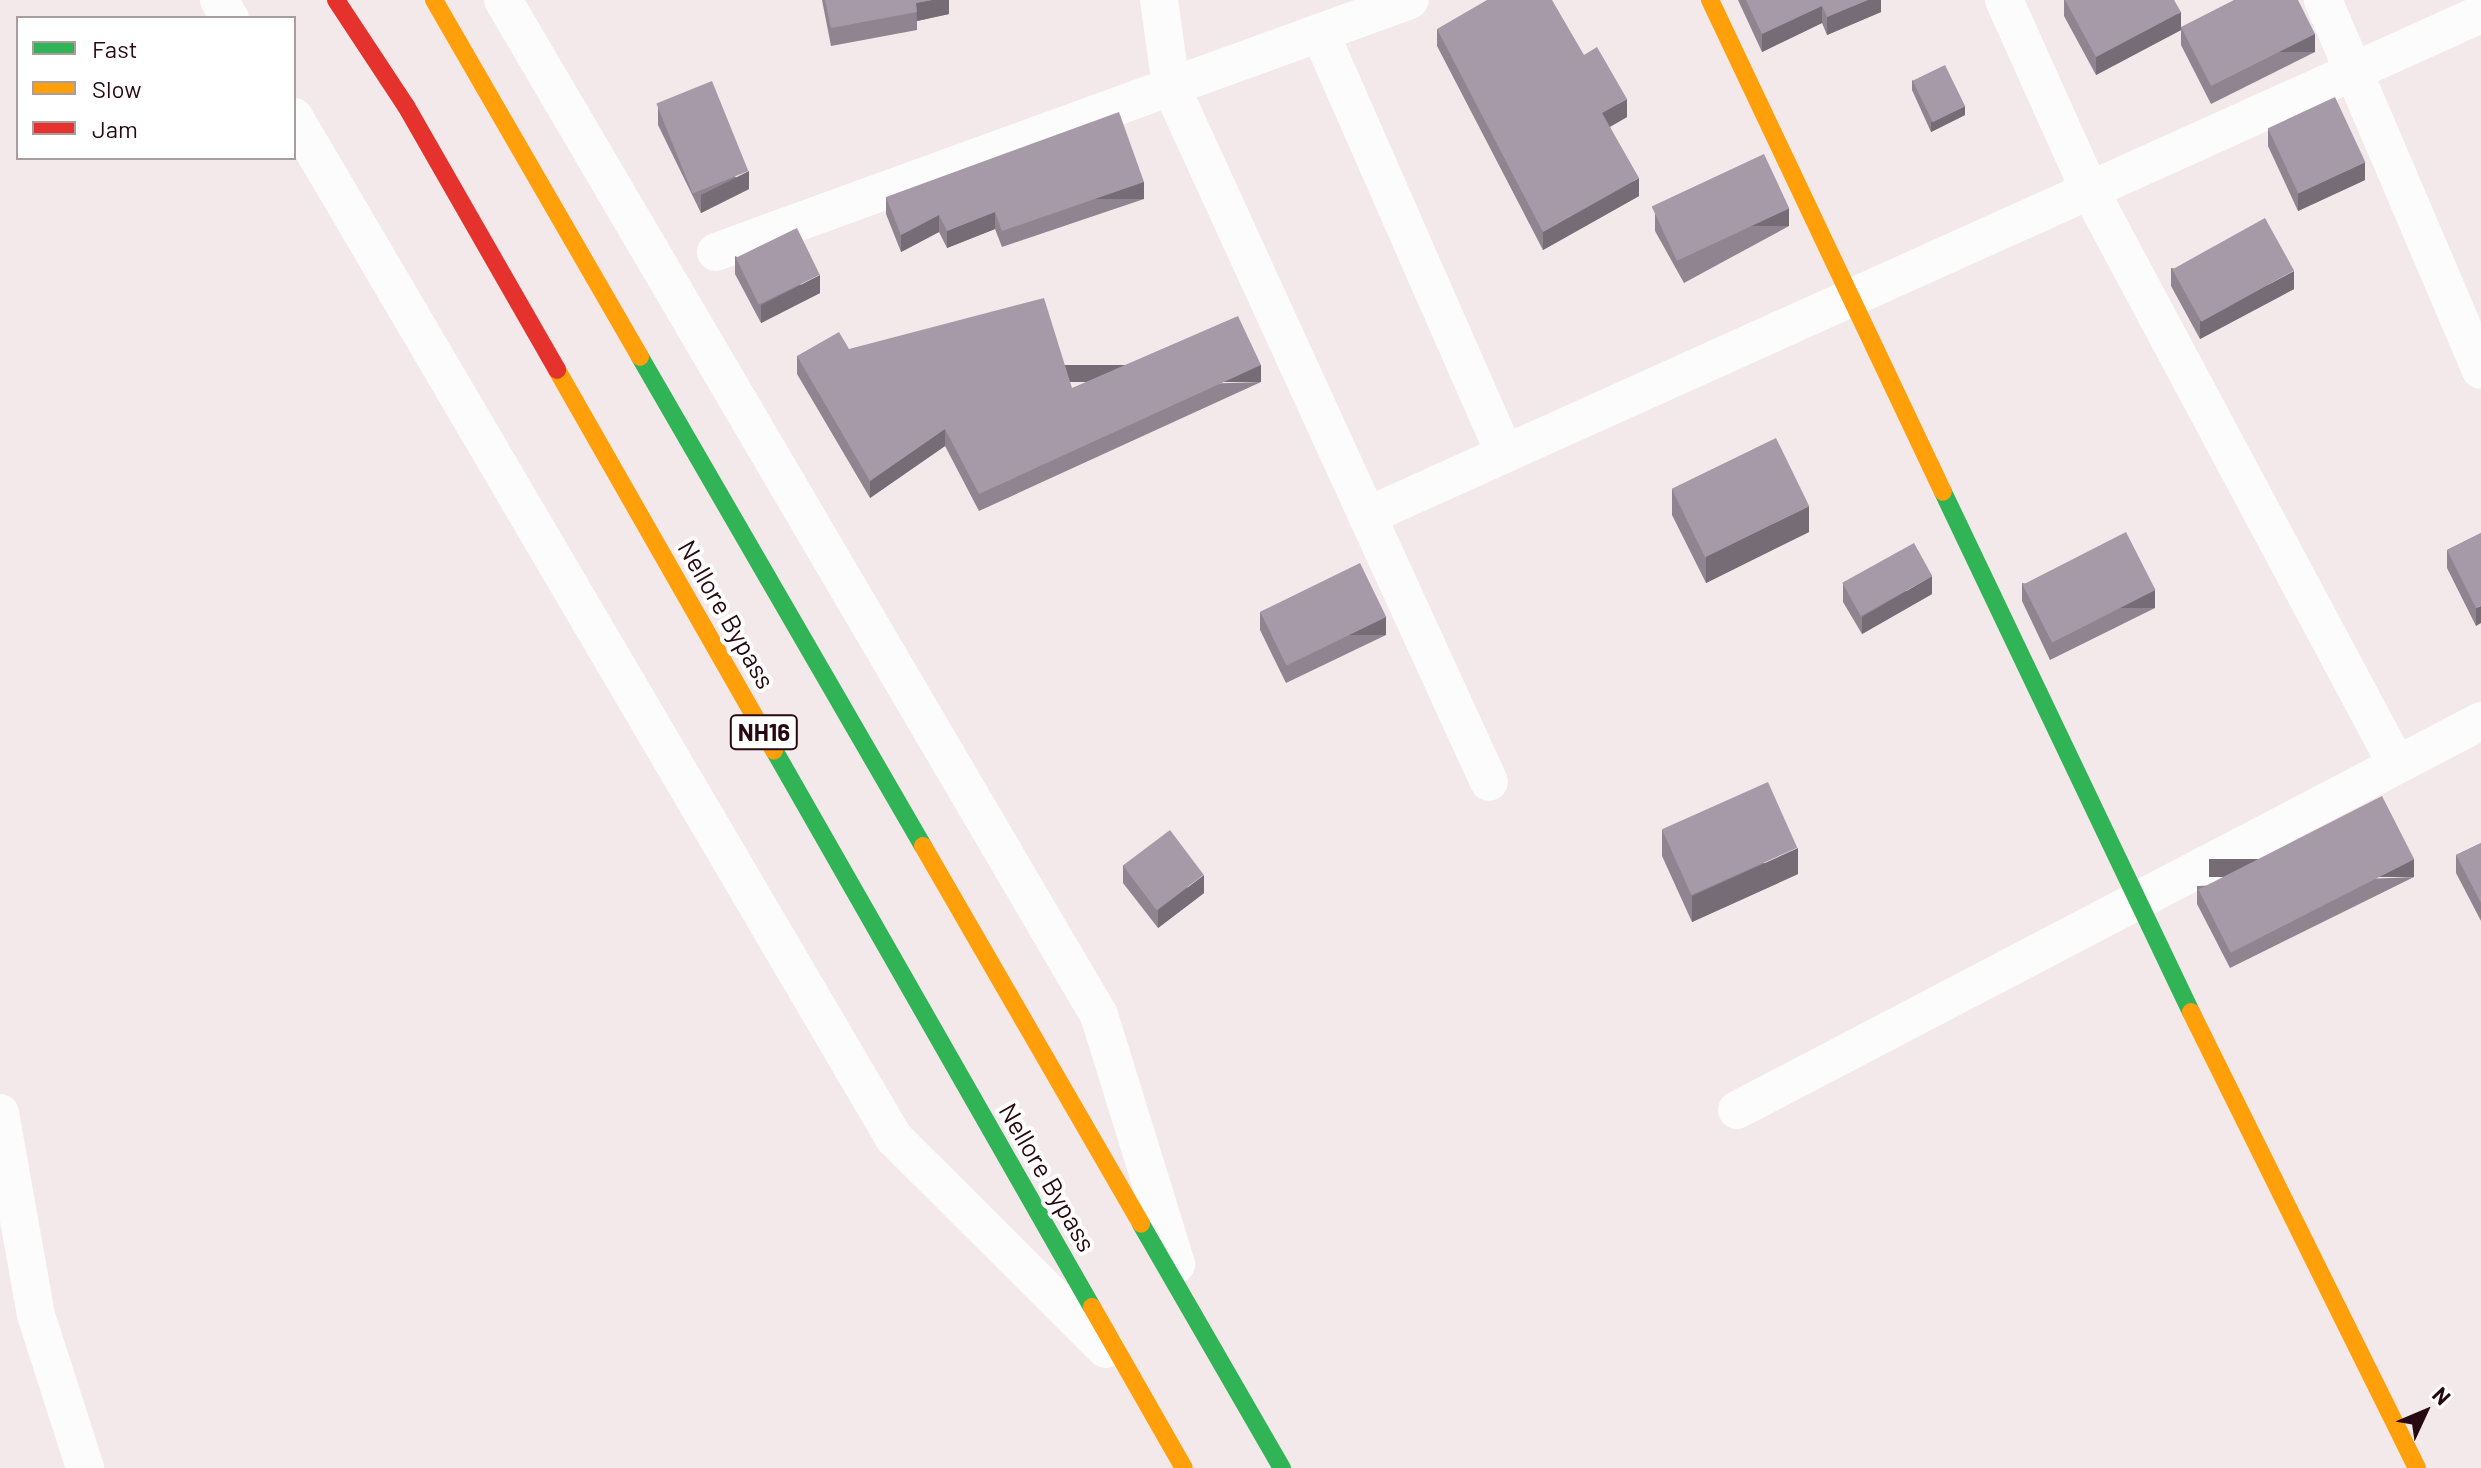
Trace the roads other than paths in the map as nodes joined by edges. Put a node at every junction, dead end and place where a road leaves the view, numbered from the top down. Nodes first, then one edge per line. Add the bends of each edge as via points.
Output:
1 (336, 0) edge
2 (434, 0) edge
3 (503, 0) edge
4 (1159, 0) edge
5 (1410, 0) edge
6 (1710, 0) edge
7 (2004, 0) edge
8 (2323, 0) edge
9 (2481, 14) edge
10 (1320, 33) junction
11 (2353, 69) junction
12 (1171, 87) junction
13 (296, 120) edge
14 (2089, 189) junction
15 (716, 252) dead end
16 (1851, 297) junction
17 (2481, 370) edge
18 (1505, 454) junction
19 (1367, 516) junction
20 (2481, 721) edge
21 (2397, 765) junction
22 (1489, 782) dead end
23 (2136, 901) junction
24 (1737, 1110) dead end
25 (0, 1113) edge
26 (1189, 1303) junction
27 (1131, 1373) junction
28 (85, 1468) edge
29 (1184, 1468) edge
30 (1282, 1468) edge
31 (2417, 1468) edge

1 - 27 main road, Nellore Bypass / NH16 via 414,119
2 - 26 main road, Nellore Bypass
3 - 26 street via 1099,1015
4 - 12 street
5 - 10 street
6 - 16 main road
7 - 14 street
8 - 11 street
9 - 11 street
10 - 12 street
10 - 18 street
11 - 14 street
11 - 17 street
12 - 15 street
12 - 19 street
13 - 27 street via 894,1138
14 - 16 street
14 - 21 street
16 - 18 street
16 - 23 main road
18 - 19 street
19 - 22 street
20 - 21 street
21 - 23 street
23 - 24 street
23 - 31 main road
25 - 28 street via 36,1315
26 - 30 main road, Nellore Bypass
27 - 29 main road, Nellore Bypass / NH16

